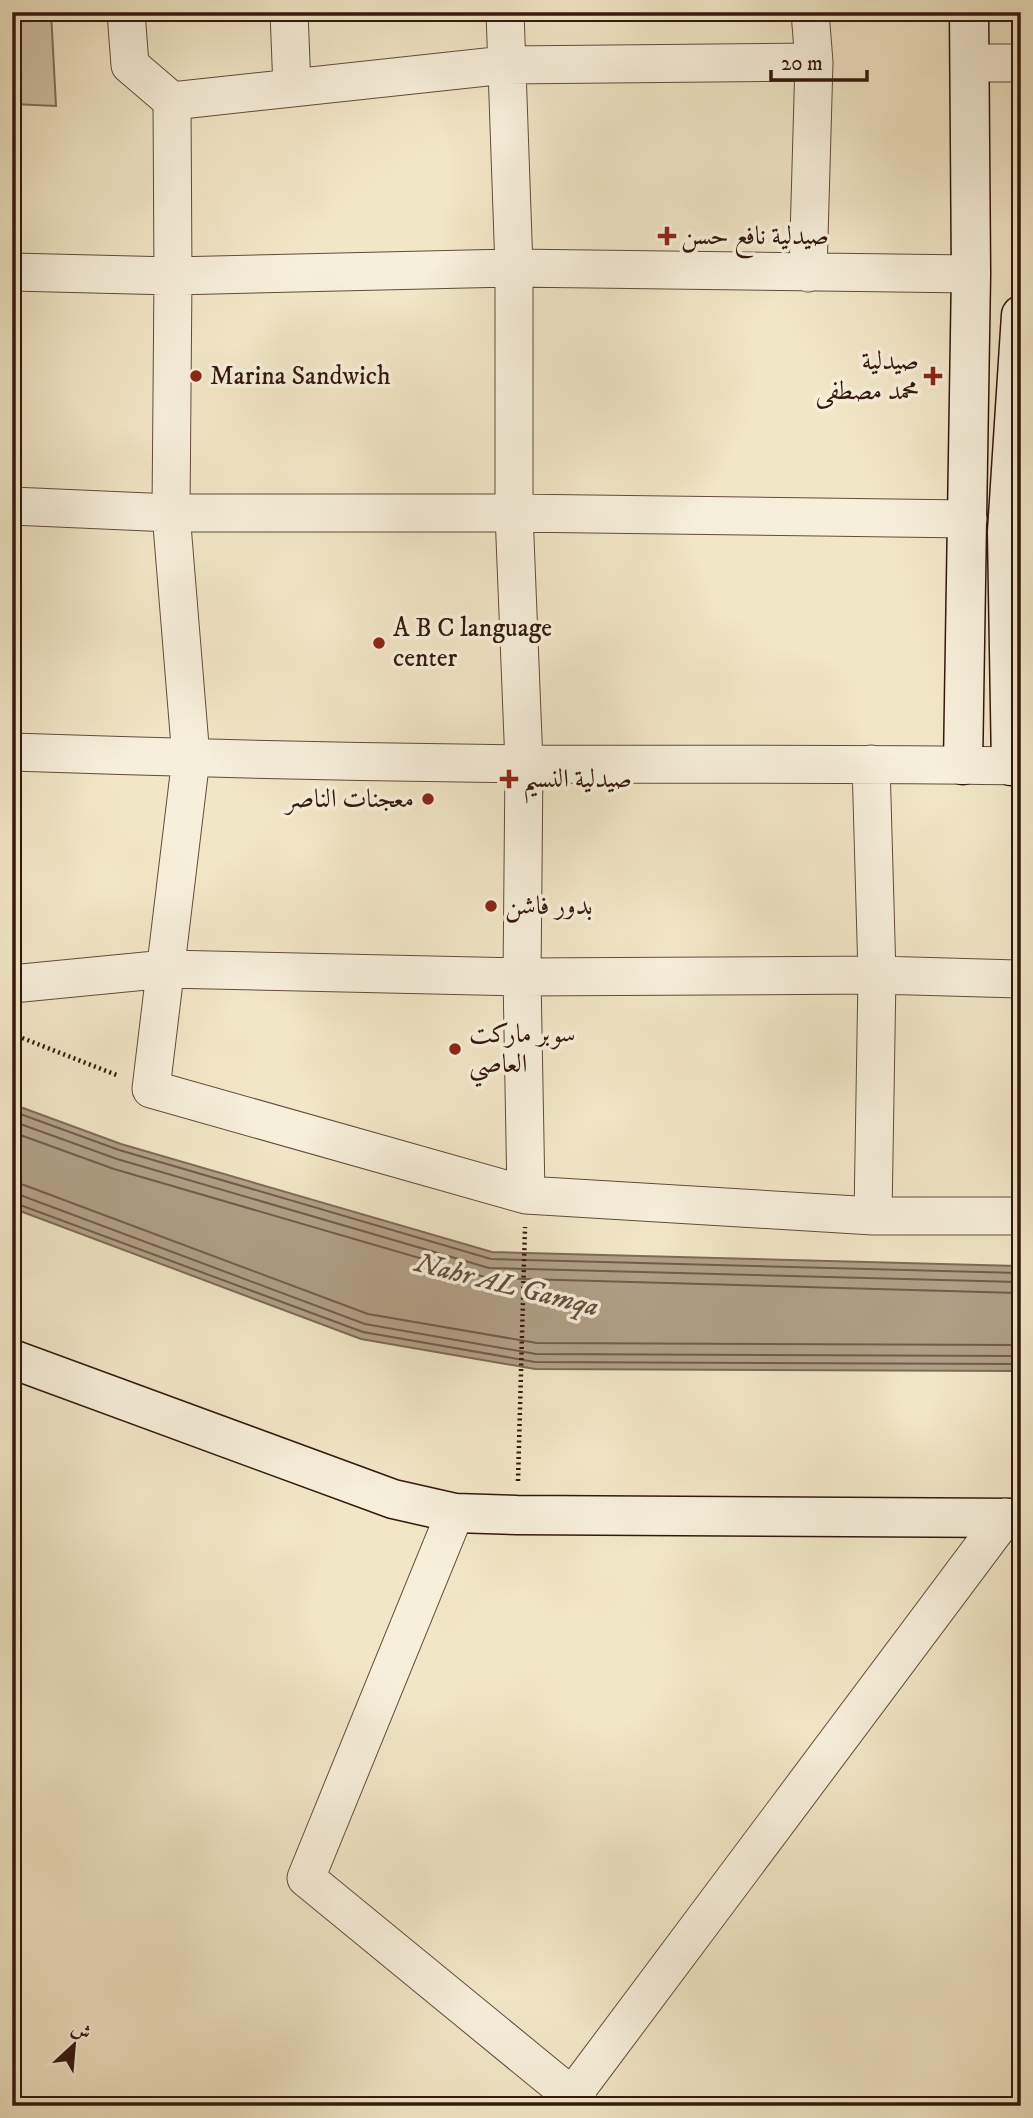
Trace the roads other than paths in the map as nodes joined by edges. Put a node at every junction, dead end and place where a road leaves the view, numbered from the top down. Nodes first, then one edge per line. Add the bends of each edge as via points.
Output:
1 (126, 12) edge
2 (289, 12) edge
3 (505, 12) edge
4 (810, 12) edge
5 (970, 12) edge
6 (814, 62) junction
7 (970, 62) junction
8 (1021, 63) edge
9 (505, 65) junction
10 (292, 88) junction
11 (172, 101) junction
12 (514, 268) junction
13 (12, 272) edge
14 (808, 272) junction
15 (971, 274) junction
16 (173, 276) junction
17 (1021, 315) edge
18 (1016, 454) edge
19 (12, 506) edge
20 (171, 513) junction
21 (514, 513) junction
22 (968, 519) junction
23 (12, 752) edge
24 (191, 758) junction
25 (524, 764) junction
26 (871, 764) junction
27 (963, 765) junction
28 (1016, 766) edge
29 (166, 969) junction
30 (877, 975) junction
31 (522, 977) junction
32 (1021, 979) edge
33 (12, 984) edge
34 (526, 1195) junction
35 (873, 1216) junction
36 (1021, 1216) edge
37 (12, 1359) edge
38 (455, 1513) junction
39 (1013, 1518) edge
40 (576, 2101) edge

1 - 11 street via 130,65
2 - 10 street
3 - 9 street
4 - 6 street
5 - 7 street
6 - 9 street
6 - 14 street
7 - 8 street
7 - 15 street
9 - 10 street
9 - 12 street
10 - 11 street
11 - 16 street
12 - 14 street
12 - 16 street
12 - 21 street
13 - 16 street
14 - 15 street
15 - 22 street
16 - 20 street
17 - 18 street
18 - 28 street via 1007,532
19 - 20 street
20 - 21 street
20 - 24 street
21 - 22 street
21 - 25 street
22 - 27 street
23 - 24 street
24 - 25 street
24 - 29 street
25 - 26 street
25 - 31 street
26 - 27 street
26 - 30 street
27 - 28 street
29 - 31 street
29 - 33 street
29 - 34 street via 151,1089
30 - 31 street
30 - 32 street
30 - 35 street
31 - 34 street
34 - 35 street
35 - 36 street
37 - 38 street via 393,1499
38 - 39 street
38 - 40 street via 306,1878
39 - 40 street

